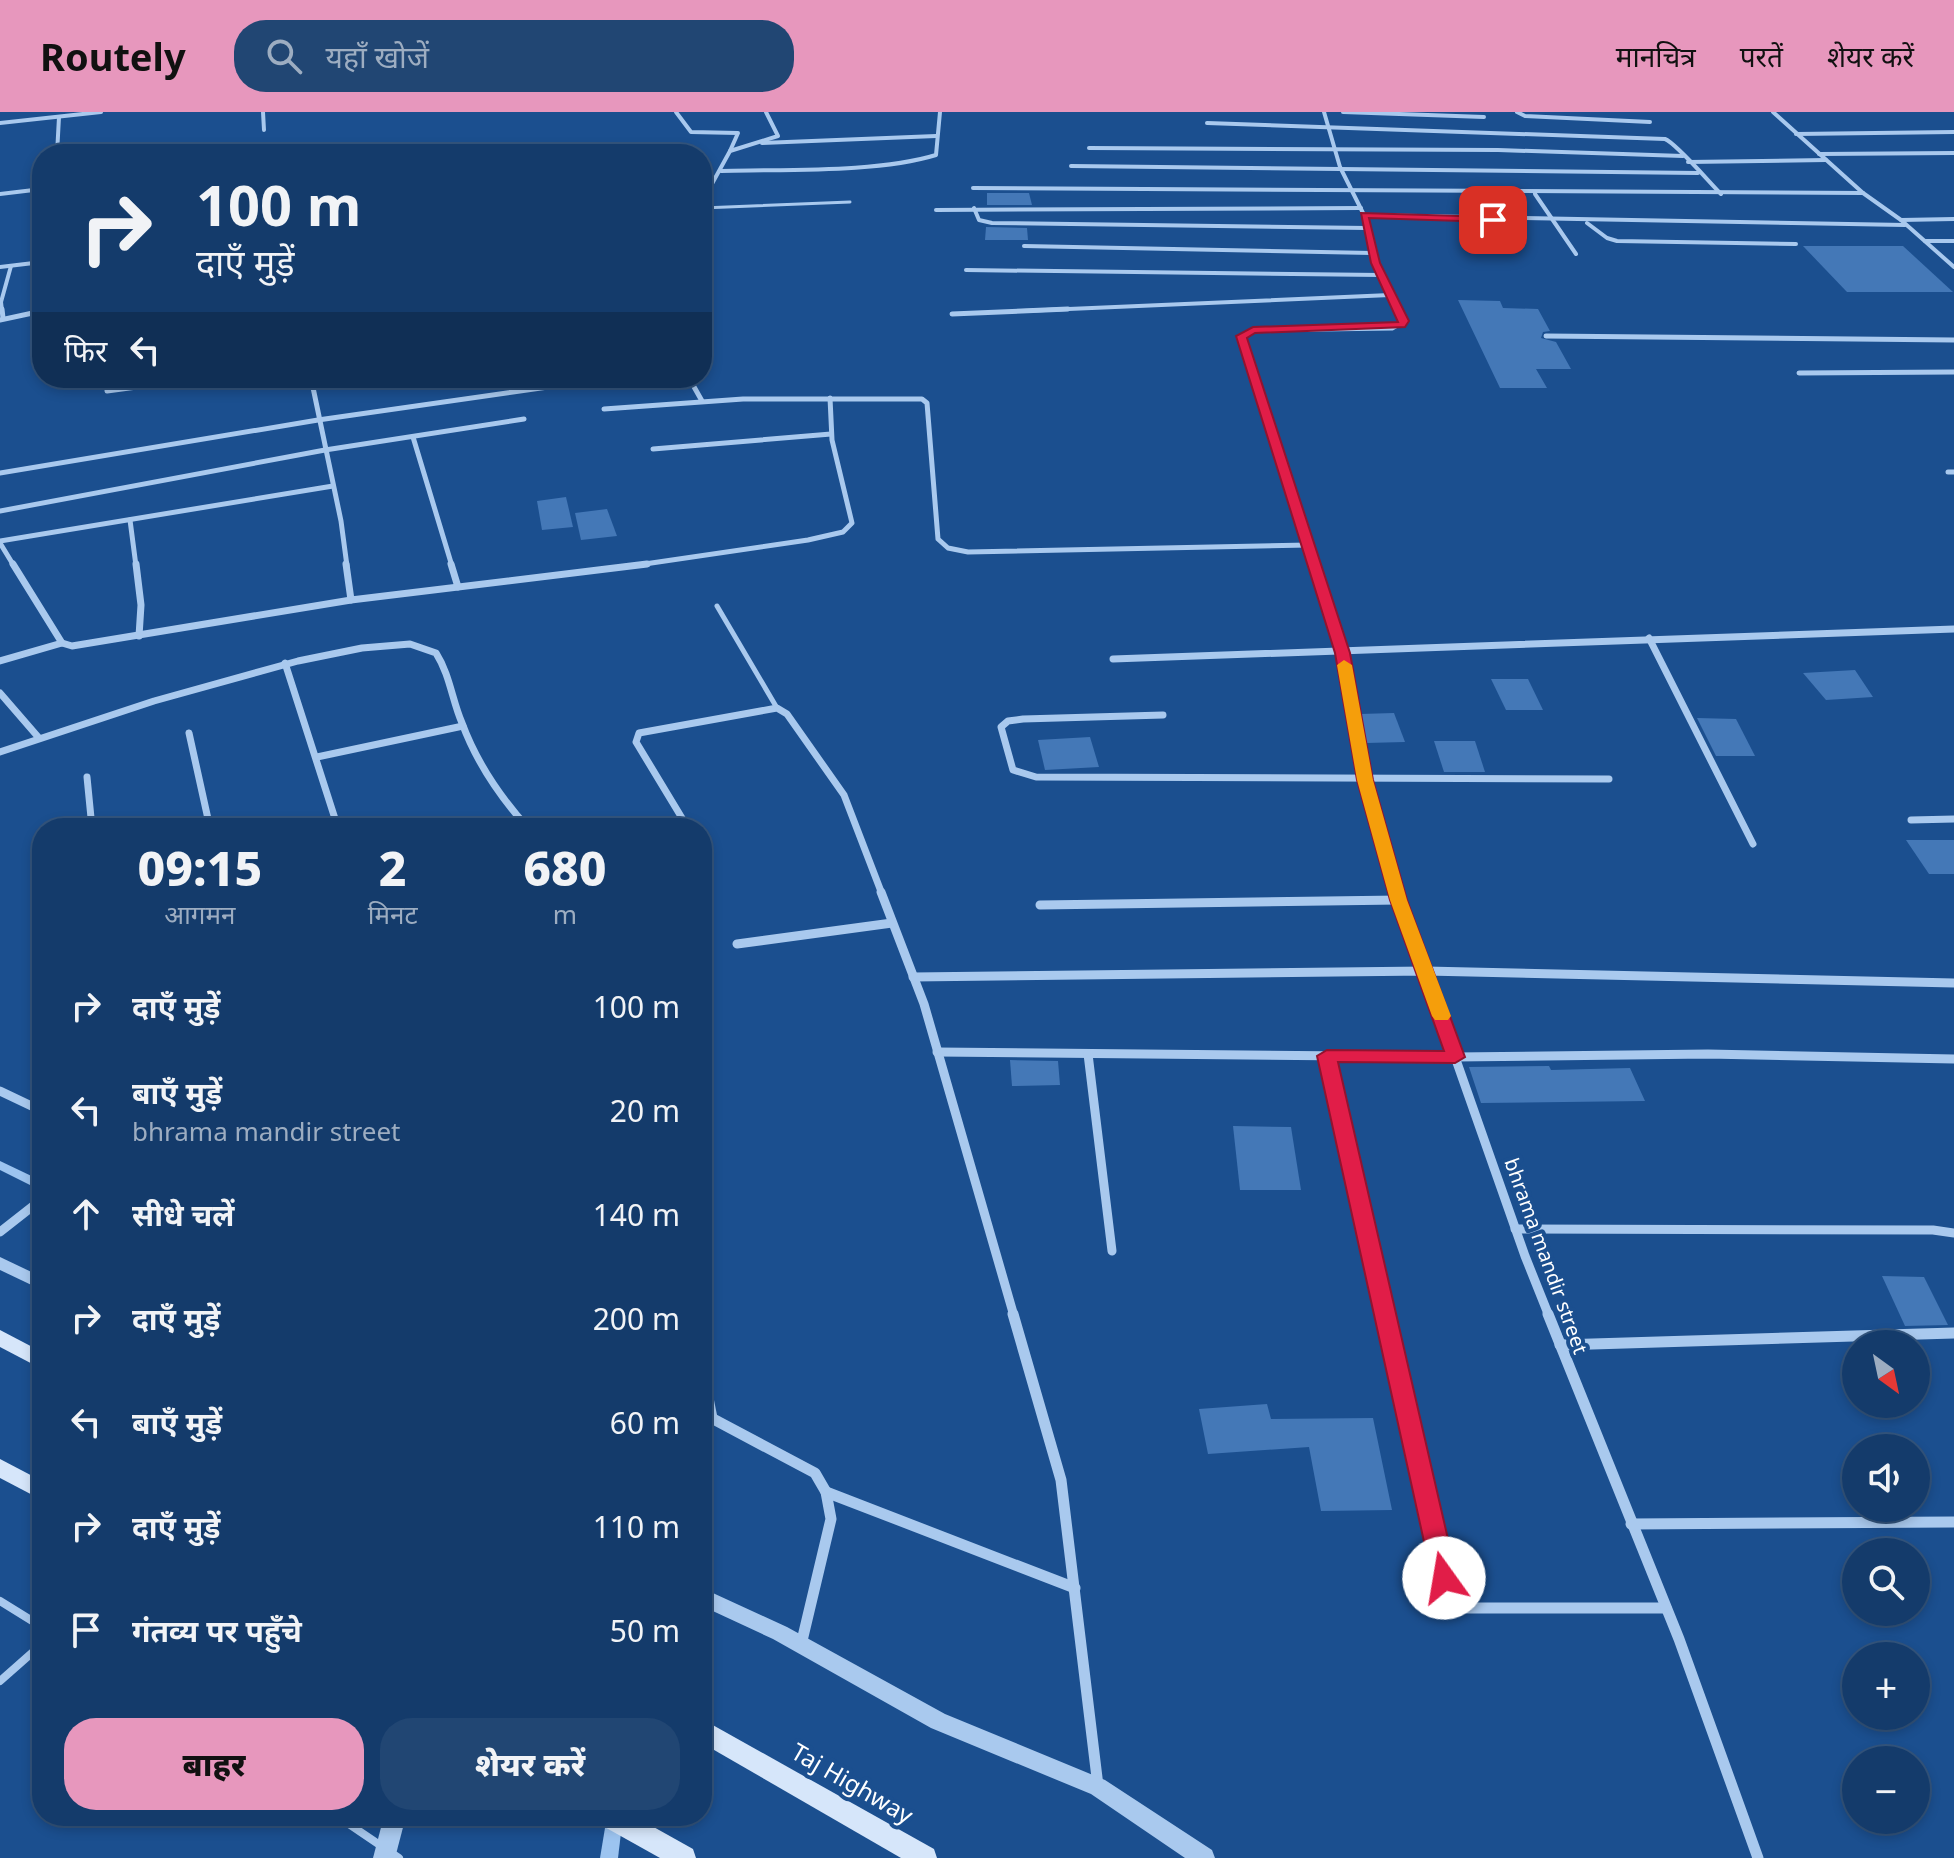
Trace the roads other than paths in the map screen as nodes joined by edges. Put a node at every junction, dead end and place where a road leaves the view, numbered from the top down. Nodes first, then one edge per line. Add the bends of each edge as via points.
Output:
1 (101, 112) edge
2 (263, 112) edge
3 (676, 112) edge
4 (766, 112) edge
5 (940, 112) edge
6 (1324, 112) edge
7 (1343, 112) edge
8 (1517, 112) edge
9 (1773, 112) edge
10 (59, 117) junction
11 (1484, 117) dead end
12 (1650, 122) dead end
13 (0, 123) edge
14 (1207, 123) dead end
15 (1328, 127) junction
16 (264, 130) dead end
17 (1954, 132) edge
18 (1796, 134) junction
19 (936, 136) junction
20 (762, 143) junction
21 (58, 144) edge
22 (1089, 148) dead end
23 (1337, 150) junction
24 (730, 151) junction
25 (1954, 153) edge
26 (1819, 154) junction
27 (1683, 156) junction
28 (1826, 160) junction
29 (1688, 162) junction
30 (1071, 166) dead end
31 (1340, 167) junction
32 (721, 171) junction
33 (1698, 173) junction
34 (712, 186) edge
35 (973, 188) dead end
36 (1352, 189) junction
37 (32, 190) edge
38 (1863, 193) junction
39 (0, 194) edge
40 (1535, 194) junction
41 (1721, 194) junction
42 (850, 202) dead end
43 (712, 208) edge
44 (974, 208) junction
45 (1361, 208) junction
46 (936, 210) dead end
47 (1364, 215) junction
48 (1954, 219) edge
49 (1551, 221) junction
50 (1585, 221) junction
51 (1903, 222) junction
52 (1367, 228) junction
53 (1925, 241) junction
54 (1954, 241) edge
55 (1796, 244) dead end
56 (1024, 246) dead end
57 (1372, 253) junction
58 (1576, 254) dead end
59 (32, 263) edge
60 (1953, 265) edge
61 (11, 266) junction
62 (0, 267) edge
63 (966, 270) dead end
64 (1381, 275) junction
65 (1390, 295) junction
66 (32, 313) edge
67 (952, 314) dead end
68 (2, 319) edge
69 (1546, 336) dead end
70 (1954, 340) edge
71 (1954, 372) edge
72 (1799, 373) dead end
73 (129, 388) edge
74 (313, 388) edge
75 (541, 388) edge
76 (695, 388) edge
77 (107, 391) dead end
78 (830, 398) junction
79 (702, 401) junction
80 (604, 409) dead end
81 (524, 419) dead end
82 (318, 420) junction
83 (831, 434) junction
84 (413, 437) junction
85 (653, 449) dead end
86 (325, 450) junction
87 (0, 473) edge
88 (333, 486) junction
89 (0, 511) edge
90 (130, 520) junction
91 (0, 542) edge
92 (1308, 545) junction
93 (458, 587) junction
94 (351, 600) junction
95 (717, 606) dead end
96 (1954, 629) edge
97 (139, 636) junction
98 (1649, 638) junction
99 (62, 643) junction
100 (1342, 653) junction
101 (1113, 659) dead end
102 (0, 661) edge
103 (285, 663) junction
104 (0, 693) edge
105 (777, 708) junction
106 (1163, 715) dead end
107 (463, 726) junction
108 (189, 733) dead end
109 (39, 738) junction
110 (0, 752) edge
111 (317, 757) junction
112 (87, 777) dead end
113 (1609, 779) dead end
114 (1365, 780) junction
115 (91, 818) edge
116 (208, 818) edge
117 (335, 818) edge
118 (518, 818) edge
119 (682, 818) edge
120 (1954, 819) edge
121 (1911, 820) dead end
122 (1753, 844) dead end
123 (1399, 900) junction
124 (1040, 905) dead end
125 (892, 923) junction
126 (737, 944) dead end
127 (1426, 971) junction
128 (913, 977) junction
129 (1954, 983) edge
130 (937, 1052) junction
131 (1088, 1054) junction
132 (1327, 1056) junction
133 (1455, 1057) junction
134 (1954, 1059) edge
135 (0, 1091) edge
136 (32, 1106) edge
137 (32, 1207) edge
138 (1515, 1229) junction
139 (0, 1232) edge
140 (1954, 1233) edge
141 (1112, 1251) dead end
142 (0, 1263) edge
143 (32, 1279) edge
144 (1954, 1333) edge
145 (0, 1338) edge
146 (1560, 1345) junction
147 (32, 1356) edge
148 (712, 1418) edge
149 (0, 1468) edge
150 (32, 1486) edge
151 (826, 1492) junction
152 (1954, 1522) edge
153 (1631, 1524) junction
154 (1075, 1588) junction
155 (0, 1601) edge
156 (712, 1602) edge
157 (1666, 1608) junction
158 (32, 1621) edge
159 (801, 1645) junction
160 (32, 1653) edge
161 (0, 1681) edge
162 (712, 1736) edge
163 (1098, 1787) junction
164 (350, 1826) edge
165 (393, 1826) edge
166 (628, 1826) edge
167 (389, 1855) edge
168 (684, 1858) edge
169 (925, 1858) edge
170 (1204, 1858) edge
171 (1758, 1858) edge

1 - 10 street
2 - 16 street
3 - 24 street via 691,132 738,133
4 - 20 street via 778,136
5 - 19 street
6 - 15 street
7 - 11 street
8 - 12 street
9 - 18 street
10 - 13 street
10 - 21 street
14 - 15 street
15 - 23 street
15 - 27 street via 1660,139 1674,142
17 - 18 street
18 - 26 street
19 - 20 street
19 - 32 street via 936,155 915,161
20 - 24 street
22 - 23 street
23 - 27 street
23 - 31 street
24 - 32 street
25 - 26 street
26 - 28 street
27 - 29 street
28 - 29 street
28 - 38 street
29 - 33 street
30 - 31 street
31 - 33 street
31 - 36 street
32 - 34 street
33 - 41 street
35 - 36 street
36 - 40 street
36 - 45 street
37 - 39 street
38 - 41 street
38 - 51 street
40 - 41 street
40 - 49 street
42 - 43 lane
44 - 45 street
44 - 46 street
44 - 52 street via 979,220 992,223
45 - 47 street
47 - 49 street
47 - 52 street
48 - 51 street
49 - 50 street
49 - 58 street
50 - 51 street
50 - 55 street via 1617,241
51 - 53 street
52 - 57 street
53 - 54 street
53 - 60 street
56 - 57 street
57 - 64 street
59 - 61 street
61 - 62 street
61 - 68 street
63 - 64 street
64 - 65 street
65 - 67 street
65 - 92 street, bhrama mandir street via 1404,321 1401,325 1253,330 1241,336
66 - 68 street
69 - 70 street
71 - 72 street
73 - 77 street
74 - 82 street
75 - 82 street
76 - 79 street
78 - 79 street
78 - 83 street
78 - 92 street via 912,397 927,403 938,539 948,548 968,552
79 - 80 street
81 - 84 street
82 - 86 street
82 - 87 street
83 - 85 street
83 - 93 street via 852,523 843,532 694,558
84 - 86 street
84 - 93 street
86 - 88 street
86 - 89 street
88 - 90 street
88 - 94 street
90 - 91 street
90 - 97 street via 141,605
91 - 99 street
92 - 100 street, bhrama mandir street
93 - 94 street
94 - 97 street
95 - 105 lane
96 - 98 street
97 - 99 street via 86,645
98 - 100 street
98 - 122 street
99 - 102 street
100 - 101 street
100 - 114 street, bhrama mandir street
103 - 107 street via 394,645 426,645 437,653
103 - 109 street
103 - 111 street
104 - 109 street
105 - 119 street via 639,733 636,742
105 - 125 street via 787,714 844,795
106 - 114 street via 1013,720 1001,727 1012,767 1031,777
107 - 111 street
107 - 118 street
108 - 116 street
109 - 110 street
111 - 117 street
112 - 115 street
113 - 114 street
114 - 123 street, bhrama mandir street
120 - 121 street
123 - 124 street
123 - 127 street, bhrama mandir street
125 - 126 street
125 - 128 street
127 - 128 street
127 - 129 street
127 - 133 street, bhrama mandir street
128 - 130 street
130 - 131 street
130 - 154 street via 1061,1480
131 - 132 street
131 - 141 street
132 - 133 street
132 - 157 street via 1451,1608
133 - 134 street via 1708,1054
133 - 138 street, bhrama mandir street
135 - 136 street
137 - 139 street
138 - 140 street
138 - 146 street, bhrama mandir street
142 - 143 street
144 - 146 street
145 - 147 main road
146 - 153 street, bhrama mandir street
148 - 151 street via 815,1473
149 - 150 main road
151 - 154 street
151 - 159 street via 831,1519
152 - 153 street
153 - 157 street, bhrama mandir street
154 - 163 street
155 - 158 lane
156 - 159 street
157 - 171 street, bhrama mandir street
159 - 163 street via 938,1721
160 - 161 lane
162 - 169 main road, Taj Highway
163 - 170 street
164 - 167 lane
165 - 167 street
166 - 168 main road

